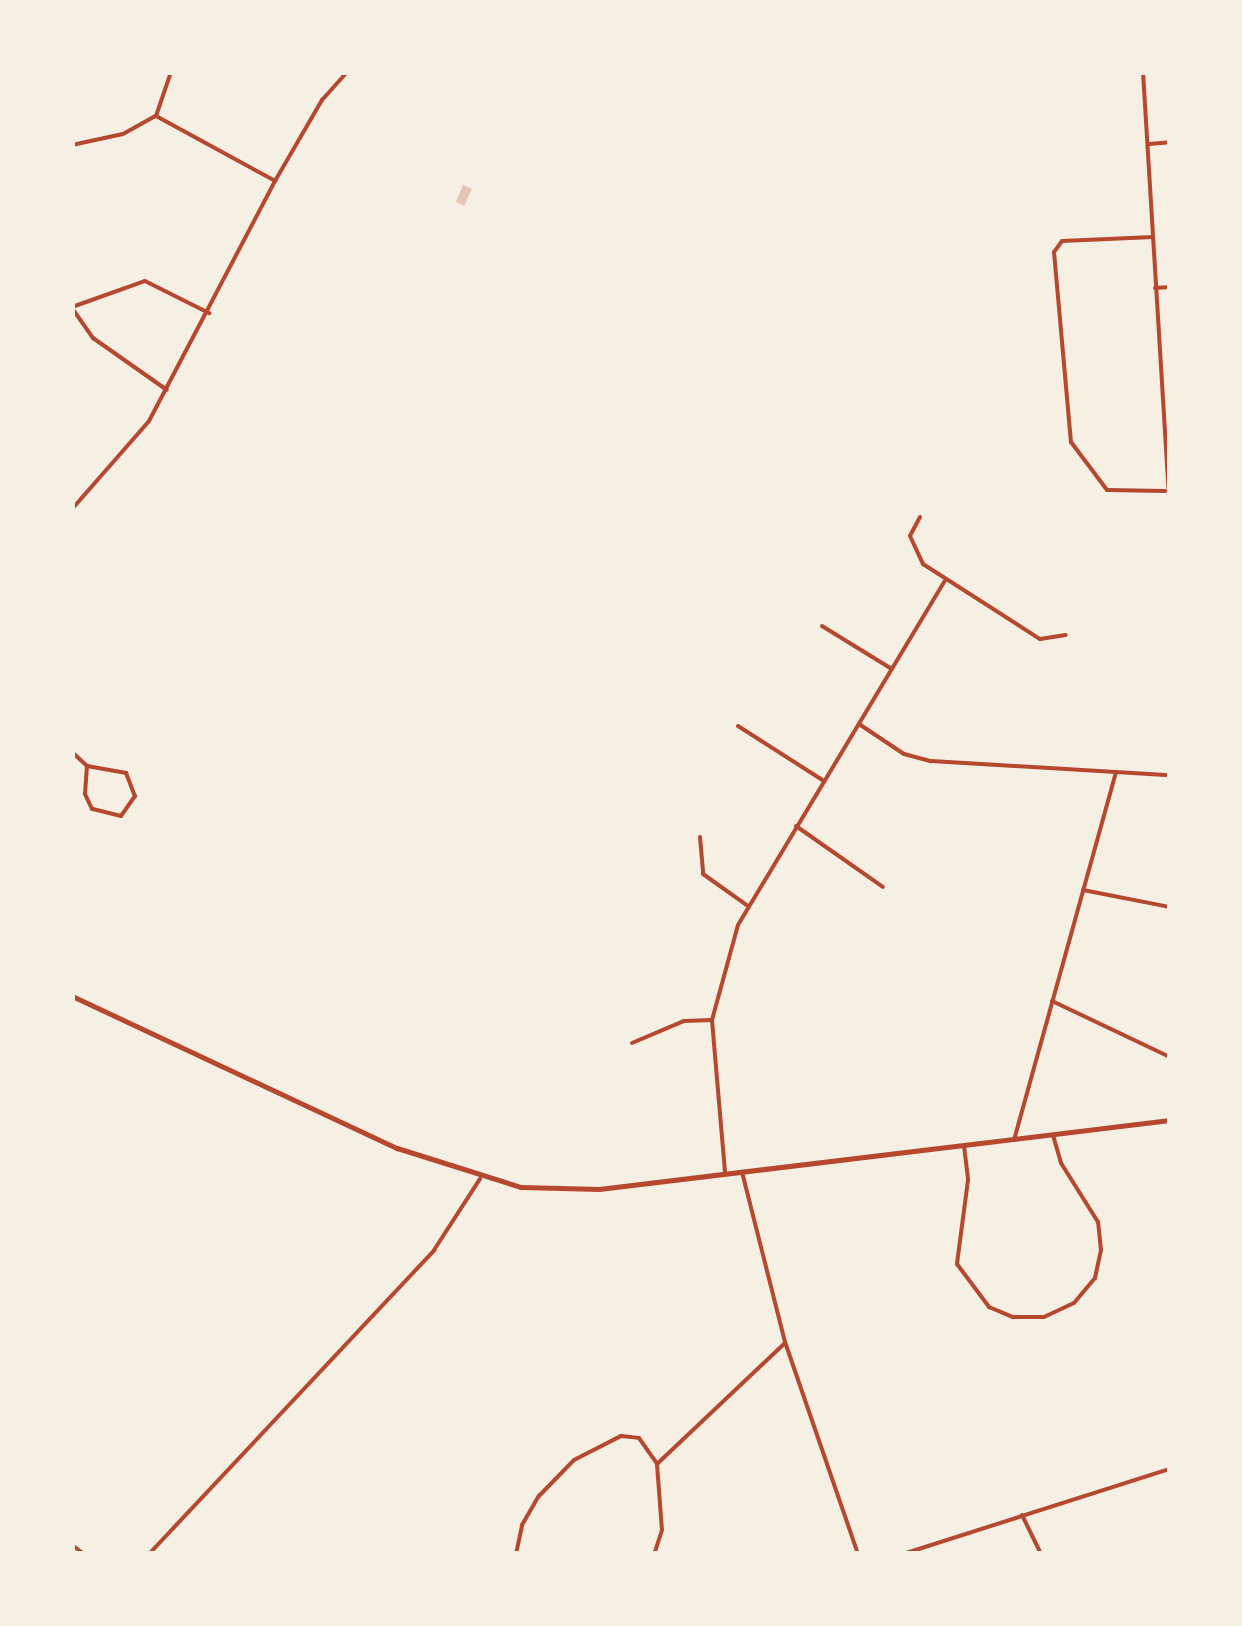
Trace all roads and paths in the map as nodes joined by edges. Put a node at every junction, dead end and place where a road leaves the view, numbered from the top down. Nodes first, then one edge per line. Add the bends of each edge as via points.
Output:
1 (170, 72) edge
2 (347, 72) edge
3 (1143, 72) edge
4 (156, 116) junction
5 (1170, 142) edge
6 (1149, 144) junction
7 (72, 145) edge
8 (276, 181) junction
9 (1153, 237) junction
10 (1170, 287) edge
11 (1155, 288) junction
12 (72, 308) edge
13 (210, 312) junction
14 (167, 390) junction
15 (1167, 490) edge
16 (74, 505) edge
17 (920, 516) dead end
18 (1170, 518) edge
19 (946, 581) junction
20 (822, 626) dead end
21 (1066, 635) dead end
22 (892, 669) junction
23 (858, 724) junction
24 (738, 726) dead end
25 (72, 752) edge
26 (86, 766) junction
27 (1116, 775) junction
28 (1170, 776) edge
29 (824, 781) junction
30 (796, 826) junction
31 (700, 837) dead end
32 (883, 886) dead end
33 (1083, 890) junction
34 (748, 906) junction
35 (1170, 907) edge
36 (72, 996) edge
37 (1052, 1001) junction
38 (712, 1020) junction
39 (632, 1042) dead end
40 (1170, 1057) edge
41 (1170, 1120) edge
42 (1053, 1135) junction
43 (1014, 1140) junction
44 (964, 1146) junction
45 (725, 1172) junction
46 (742, 1172) junction
47 (480, 1179) junction
48 (786, 1342) junction
49 (657, 1464) junction
50 (1170, 1468) edge
51 (1022, 1516) junction
52 (72, 1545) edge
53 (84, 1554) edge
54 (149, 1554) edge
55 (516, 1554) edge
56 (654, 1554) edge
57 (858, 1554) edge
58 (903, 1554) edge
59 (1041, 1554) edge

1 - 4 street
2 - 8 street via 322,100
3 - 6 street
4 - 7 street via 123,134
4 - 8 street
5 - 6 street
6 - 9 street
8 - 13 street
9 - 11 street
9 - 15 street via 1062,241 1054,252 1071,442 1107,490
10 - 11 street
11 - 15 street
12 - 13 street via 145,281
12 - 14 street via 93,338
13 - 14 street
14 - 16 street via 149,421
15 - 18 street
17 - 19 street via 910,536 912,550
19 - 21 street via 1040,640
19 - 22 street
20 - 22 street
22 - 23 street
23 - 27 street via 904,754 931,762
23 - 29 street
24 - 29 street
25 - 26 street
26 - 26 street via 118,769 134,784 135,796 121,816 92,810
27 - 28 street
27 - 33 street
29 - 30 street
30 - 32 street
30 - 34 street
31 - 34 street via 703,874
33 - 35 street
33 - 37 street
34 - 38 street via 722,968
36 - 47 highway via 397,1148
37 - 40 street
37 - 43 street
38 - 39 street via 684,1021
38 - 45 street
41 - 42 highway
42 - 43 highway
42 - 44 street via 1061,1163 1098,1222 1100,1250 1094,1278 1074,1303 1044,1317 1013,1317 988,1307 956,1264 968,1180
43 - 44 highway
44 - 46 highway
45 - 46 highway
45 - 47 highway via 563,1191
46 - 48 street
47 - 54 street via 434,1250
48 - 49 street
48 - 57 street
49 - 55 street via 639,1438 607,1439 539,1496 522,1525
49 - 56 street via 662,1530
50 - 51 street
51 - 58 street
51 - 59 street
52 - 53 street

